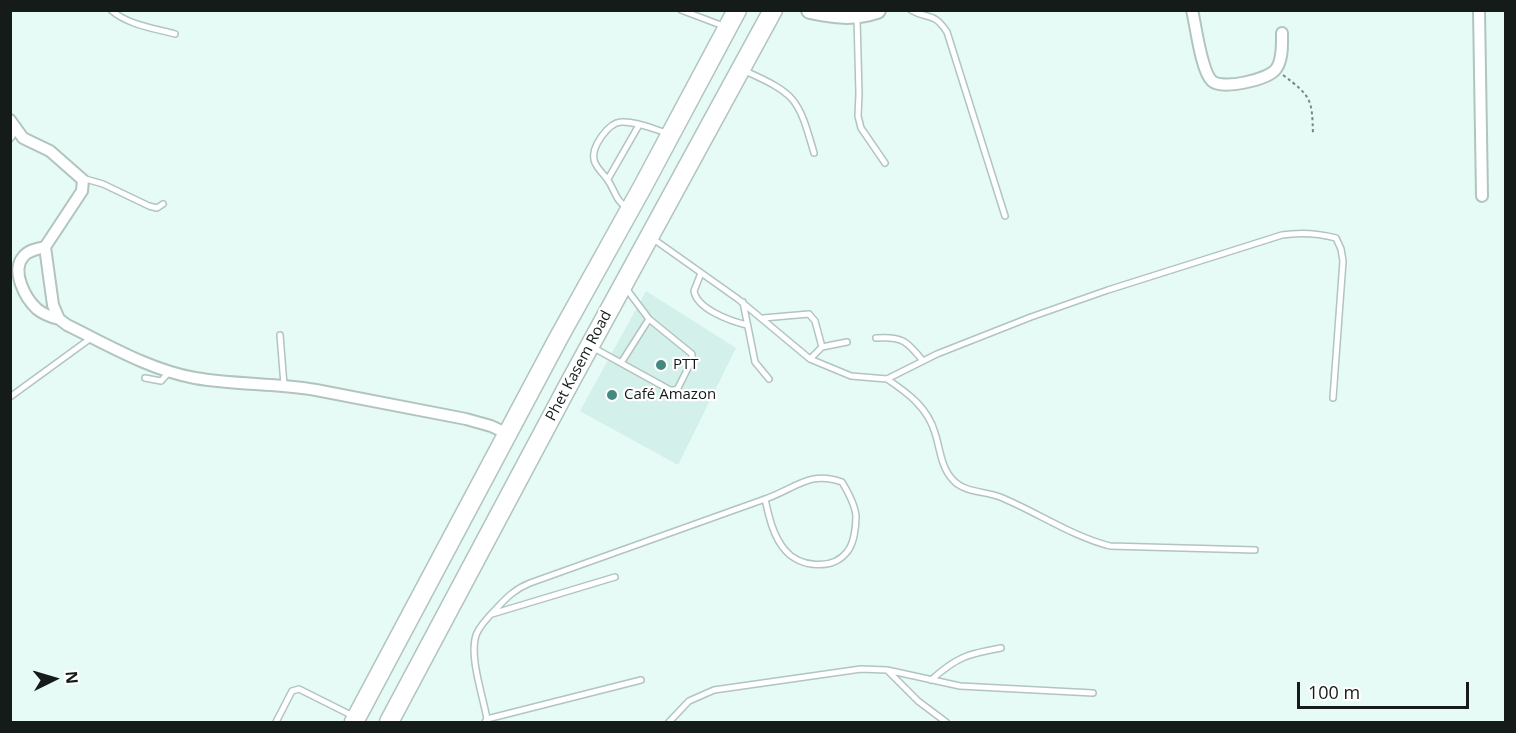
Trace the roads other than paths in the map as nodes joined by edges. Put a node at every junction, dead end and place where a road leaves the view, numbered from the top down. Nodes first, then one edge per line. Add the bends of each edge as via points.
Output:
1 (111, 10) edge
2 (681, 10) edge
3 (736, 10) edge
4 (773, 10) edge
5 (810, 10) edge
6 (877, 10) edge
7 (911, 10) edge
8 (1192, 10) edge
9 (1479, 10) edge
10 (857, 13) edge
11 (727, 28) junction
12 (1282, 33) dead end
13 (175, 34) dead end
14 (741, 69) junction
15 (10, 120) edge
16 (639, 124) junction
17 (671, 134) junction
18 (14, 135) edge
19 (814, 153) dead end
20 (885, 163) dead end
21 (82, 178) junction
22 (608, 179) junction
23 (1482, 196) dead end
24 (163, 204) dead end
25 (630, 210) junction
26 (1005, 216) dead end
27 (650, 237) junction
28 (45, 247) junction
29 (701, 273) junction
30 (623, 285) junction
31 (742, 302) junction
32 (763, 318) junction
33 (59, 319) junction
34 (649, 319) junction
35 (747, 325) junction
36 (280, 335) dead end
37 (92, 338) junction
38 (876, 338) dead end
39 (847, 342) dead end
40 (590, 346) junction
41 (822, 347) junction
42 (810, 359) junction
43 (923, 361) junction
44 (621, 363) junction
45 (170, 372) junction
46 (145, 378) dead end
47 (887, 378) junction
48 (769, 379) dead end
49 (284, 385) junction
50 (10, 397) edge
51 (1333, 398) dead end
52 (508, 435) junction
53 (765, 499) junction
54 (1255, 550) dead end
55 (615, 577) dead end
56 (491, 615) junction
57 (1001, 648) dead end
58 (887, 670) junction
59 (640, 680) dead end
60 (931, 680) junction
61 (1093, 693) dead end
62 (356, 720) edge
63 (486, 721) edge
64 (276, 723) edge
65 (389, 723) edge
66 (669, 723) edge
67 (946, 723) edge

1 - 13 lane via 133,23
2 - 11 lane
3 - 11 main road, Phet Kasem Road
4 - 14 main road, Phet Kasem Road
5 - 10 street
6 - 10 street
7 - 26 lane via 930,15 946,32
8 - 12 street via 1204,66 1216,84 1231,85 1276,70
9 - 23 street
10 - 20 lane via 858,116 861,128
11 - 17 main road, Phet Kasem Road
14 - 19 lane via 776,85 795,100
14 - 27 main road, Phet Kasem Road
15 - 18 street
16 - 17 lane
16 - 22 lane
16 - 22 lane via 614,123 596,146 594,160
17 - 25 main road, Phet Kasem Road
18 - 21 street via 50,152
21 - 24 lane via 149,206 157,208
21 - 28 street via 82,191
22 - 25 lane via 619,203
25 - 52 main road, Phet Kasem Road
27 - 29 lane
27 - 30 main road, Phet Kasem Road
28 - 33 street via 53,305
28 - 33 street via 22,257 18,270 35,308
29 - 31 lane
29 - 35 lane via 694,291 697,300 727,319
30 - 34 lane
30 - 40 main road, Phet Kasem Road
31 - 32 lane
31 - 35 lane
32 - 41 lane via 809,314 815,321
32 - 42 lane
33 - 37 street
34 - 44 lane
34 - 44 lane via 692,354 678,387 670,390
35 - 48 lane via 755,362
36 - 49 lane
37 - 45 street
37 - 50 lane
38 - 43 lane via 898,338
39 - 41 lane
40 - 44 lane
40 - 65 main road, Phet Kasem Road
41 - 42 lane
42 - 47 lane via 851,376
43 - 47 lane
43 - 51 lane via 1108,290 1282,234 1318,233 1336,238 1343,261
45 - 46 lane via 161,381
45 - 49 street via 218,381
47 - 54 lane via 923,408 935,430 946,470 953,481 966,489 999,497 1110,546
49 - 52 street via 466,419
52 - 62 main road, Phet Kasem Road
53 - 53 lane via 812,479 829,477 842,482 856,515 854,536 847,552 817,565 797,561 775,536
53 - 56 lane via 518,588
55 - 56 lane
56 - 63 lane via 476,635 474,656
57 - 60 lane via 964,656
58 - 60 lane
58 - 66 lane via 840,671 714,690 688,701
58 - 67 lane
59 - 63 lane
60 - 61 lane via 960,686
62 - 64 lane via 295,689

